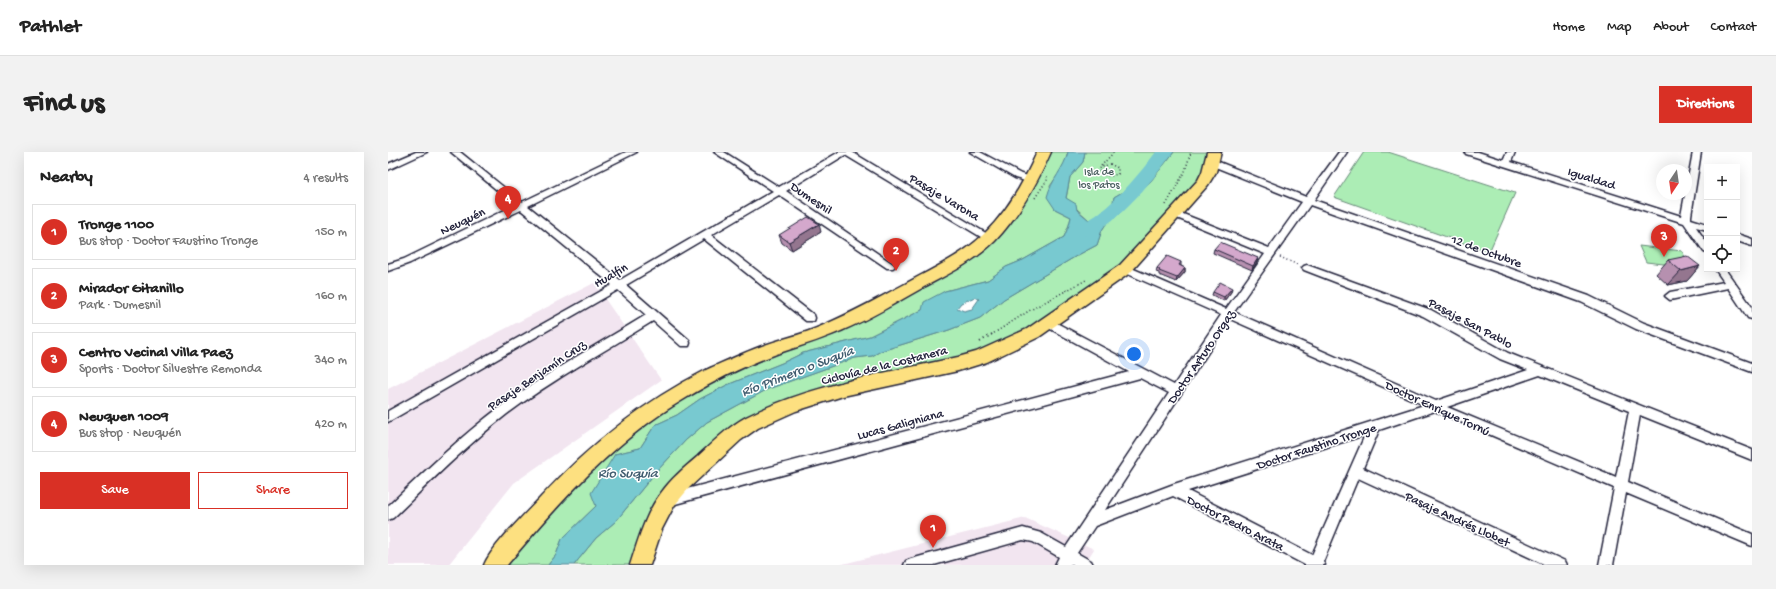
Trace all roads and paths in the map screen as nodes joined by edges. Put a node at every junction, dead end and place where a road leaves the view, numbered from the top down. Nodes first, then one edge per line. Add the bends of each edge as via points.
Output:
1 (423, 152) edge
2 (455, 152) edge
3 (633, 152) edge
4 (718, 152) edge
5 (845, 152) edge
6 (974, 152) edge
7 (1044, 152) edge
8 (1114, 152) edge
9 (1191, 152) edge
10 (1343, 152) edge
11 (1469, 152) edge
12 (1511, 152) edge
13 (1698, 152) edge
14 (1213, 157) edge
15 (1506, 164) junction
16 (388, 167) edge
17 (1101, 167) junction
18 (1032, 180) junction
19 (780, 190) junction
20 (1308, 201) junction
21 (521, 206) junction
22 (1170, 211) junction
23 (1687, 220) junction
24 (1704, 226) edge
25 (705, 235) junction
26 (989, 238) junction
27 (1740, 238) edge
28 (1752, 243) edge
29 (1704, 246) edge
30 (1271, 253) junction
31 (890, 266) dead end
32 (388, 268) edge
33 (1307, 268) joint
34 (1125, 269) junction
35 (1722, 272) edge
36 (1086, 280) dead end
37 (1730, 284) junction
38 (619, 285) junction
39 (1670, 296) dead end
40 (1228, 313) junction
41 (1752, 315) edge
42 (653, 316) junction
43 (810, 318) dead end
44 (1050, 323) junction
45 (685, 343) dead end
46 (980, 343) dead end
47 (1752, 368) edge
48 (1539, 371) junction
49 (1141, 373) junction
50 (1176, 391) junction
51 (1434, 406) junction
52 (1636, 409) junction
53 (388, 417) edge
54 (1374, 427) junction
55 (1752, 455) edge
56 (1356, 471) junction
57 (1621, 486) junction
58 (1174, 490) junction
59 (667, 500) junction
60 (388, 514) edge
61 (1092, 521) junction
62 (1752, 540) edge
63 (1066, 560) edge
64 (1316, 564) edge
65 (494, 565) edge
66 (640, 565) edge
67 (911, 565) edge
68 (1086, 565) edge
69 (1560, 565) edge
70 (1606, 565) edge

1 - 16 street
2 - 21 street
3 - 21 street, Neuquén
4 - 19 street, Dumesnil
5 - 19 street, Hualfin
5 - 26 street, Pasaje Varona
6 - 18 street via 1018,176
7 - 18 main road
8 - 17 path
9 - 22 path
10 - 20 street, Doctor Arturo Orgaz
11 - 15 street, Igualdad
12 - 15 street
13 - 23 street
14 - 20 street, 12 de Octubre
14 - 22 main road via 1203,182
15 - 23 street, Igualdad
17 - 17 path via 1106,164 1113,165 1119,172 1106,176 1100,172
18 - 26 main road
19 - 25 street, Hualfin
19 - 31 street, Dumesnil
20 - 30 street, Doctor Arturo Orgaz
20 - 47 street, 12 de Octubre via 1585,299 1640,326
21 - 32 street, Neuquén
21 - 38 street
22 - 30 street
22 - 34 main road
23 - 24 street, Igualdad
23 - 29 street
25 - 38 street, Hualfin
25 - 43 street
26 - 65 main road via 942,270 846,323 761,353 689,388 654,409 619,434 570,479
27 - 28 street
30 - 33 path
30 - 40 street, Doctor Arturo Orgaz
33 - 48 street, Pasaje San Pablo via 1427,313 1485,347
34 - 40 street, Doctor Enrique Tornú
34 - 44 main road
35 - 37 street
36 - 46 path via 1032,309
37 - 39 street
37 - 41 street
38 - 42 street
38 - 53 street, Hualfin
40 - 50 street, Doctor Arturo Orgaz
40 - 51 street, Doctor Enrique Tornú
42 - 45 street
42 - 60 street, Pasaje Benjamín Cruz via 503,411 450,455
44 - 49 street
44 - 59 main road via 981,357 951,366 842,389 770,414 724,443 682,482
48 - 51 street, Doctor Faustino Tronge
48 - 52 street, Pasaje San Pablo
49 - 50 street
49 - 59 street, Lucas Galigniana
50 - 61 street, Doctor Arturo Orgaz
51 - 54 street, Doctor Faustino Tronge
51 - 57 street, Doctor Enrique Tornú
52 - 55 street, Pasaje San Pablo
52 - 57 street
54 - 56 street
54 - 58 street, Doctor Faustino Tronge
56 - 64 street
56 - 69 street, Pasaje Andrés Llobet
57 - 62 street, Doctor Enrique Tornú
57 - 70 street
58 - 61 street, Doctor Faustino Tronge
58 - 64 street, Doctor Pedro Arata
59 - 66 main road via 653,527
61 - 63 street, Doctor Arturo Orgaz
63 - 67 street via 1036,537 1023,534
63 - 68 street

